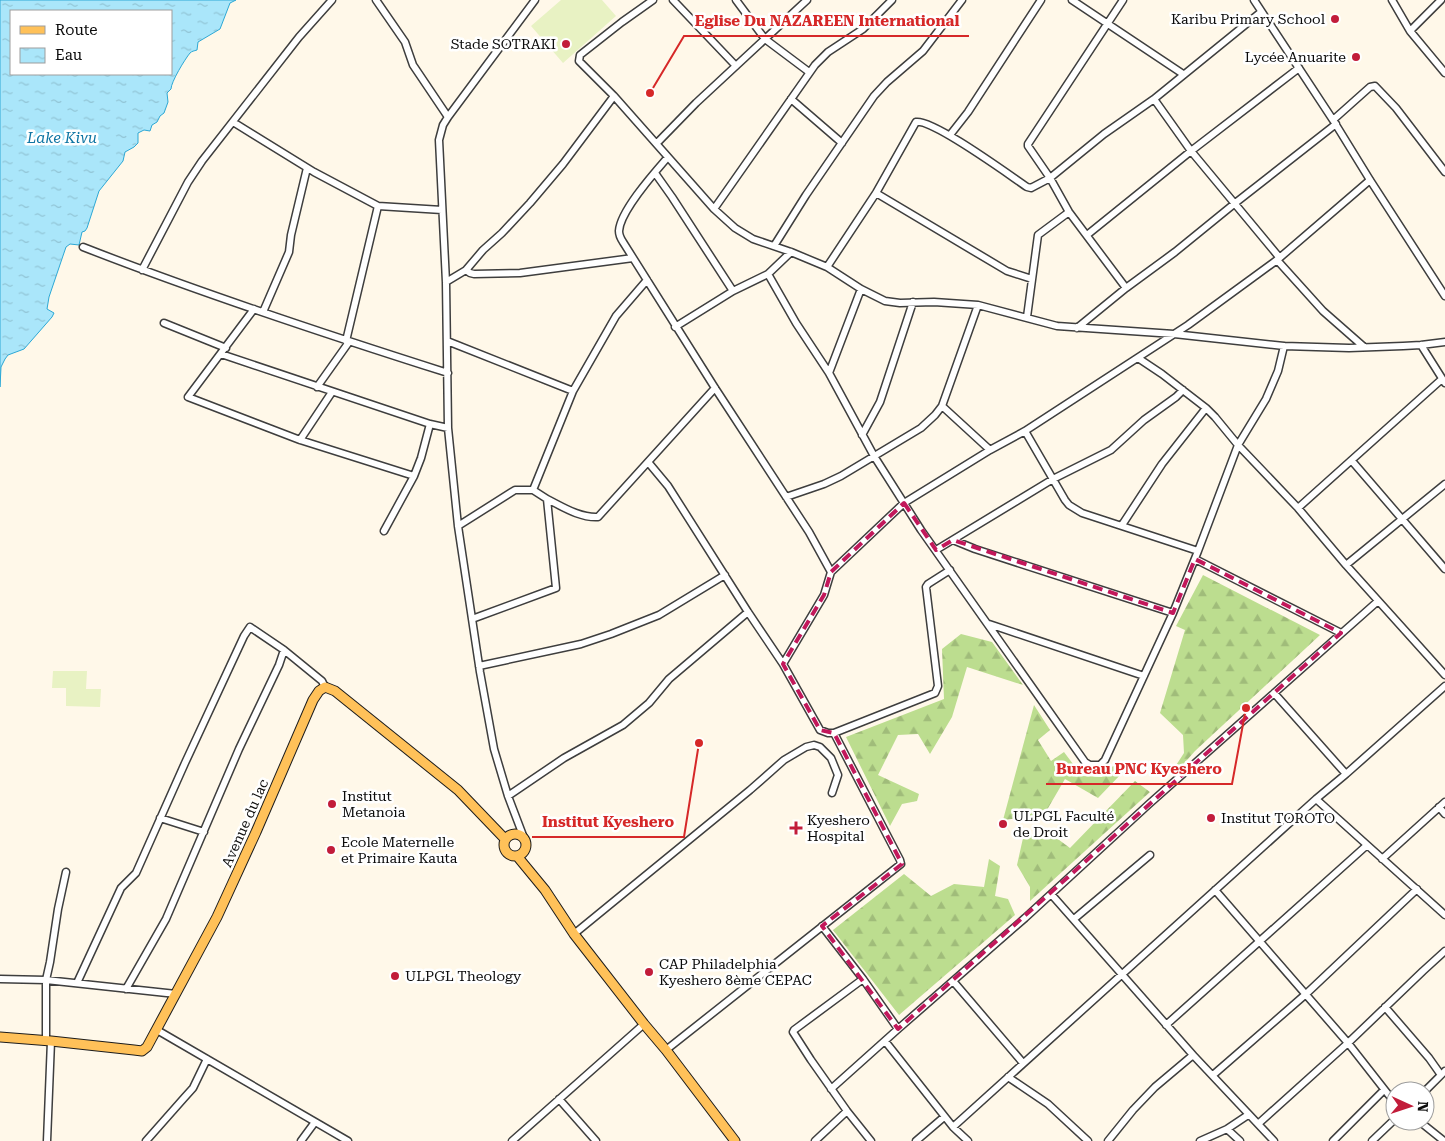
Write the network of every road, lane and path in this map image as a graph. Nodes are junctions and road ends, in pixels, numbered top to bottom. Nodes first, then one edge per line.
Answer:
1 (332, 0) edge
2 (376, 0) edge
3 (535, 0) edge
4 (654, 0) edge
5 (673, 0) edge
6 (736, 0) edge
7 (807, 0) edge
8 (892, 0) edge
9 (962, 0) edge
10 (1041, 0) edge
11 (1072, 0) edge
12 (1123, 0) edge
13 (1254, 0) edge
14 (1392, 0) edge
15 (1443, 0) edge
16 (1261, 12) junction
17 (1108, 23) junction
18 (1410, 32) junction
19 (765, 39) junction
20 (736, 66) junction
21 (1298, 68) junction
22 (809, 72) junction
23 (1445, 73) edge
24 (1183, 74) junction
25 (614, 96) junction
26 (792, 99) junction
27 (1154, 99) junction
28 (448, 116) junction
29 (233, 122) junction
30 (1335, 122) junction
31 (950, 135) junction
32 (656, 143) junction
33 (842, 143) junction
34 (1191, 151) junction
35 (668, 156) junction
36 (308, 168) junction
37 (1445, 172) edge
38 (655, 173) junction
39 (1050, 178) junction
40 (1370, 180) junction
41 (876, 193) junction
42 (1234, 204) junction
43 (378, 206) junction
44 (714, 209) junction
45 (442, 210) junction
46 (1069, 212) junction
47 (1086, 235) junction
48 (774, 246) junction
49 (83, 247) dead end
50 (791, 252) junction
51 (633, 258) junction
52 (1278, 258) junction
53 (826, 267) junction
54 (142, 270) junction
55 (466, 270) junction
56 (768, 274) junction
57 (1032, 279) junction
58 (647, 280) junction
59 (446, 282) junction
60 (1126, 288) junction
61 (861, 289) junction
62 (733, 291) junction
63 (1445, 296) edge
64 (913, 302) junction
65 (978, 305) junction
66 (254, 309) junction
67 (264, 312) junction
68 (1027, 317) junction
69 (164, 323) dead end
70 (676, 327) junction
71 (1077, 328) junction
72 (1174, 334) junction
73 (348, 341) junction
74 (447, 341) junction
75 (1445, 342) edge
76 (1421, 345) junction
77 (1284, 346) junction
78 (1364, 347) junction
79 (226, 348) junction
80 (221, 354) junction
81 (1138, 358) junction
82 (448, 373) junction
83 (829, 373) junction
84 (1444, 381) edge
85 (317, 387) junction
86 (715, 388) junction
87 (1183, 390) junction
88 (573, 391) junction
89 (332, 392) junction
90 (942, 406) junction
91 (1206, 408) junction
92 (430, 424) junction
93 (448, 428) junction
94 (1025, 431) junction
95 (862, 435) junction
96 (300, 440) junction
97 (1238, 444) junction
98 (990, 450) junction
99 (874, 456) junction
100 (1352, 461) junction
101 (648, 462) junction
102 (414, 476) junction
103 (1053, 479) junction
104 (1444, 488) edge
105 (533, 490) junction
106 (786, 497) junction
107 (547, 499) junction
108 (904, 503) junction
109 (1298, 508) junction
110 (1402, 519) junction
111 (1122, 525) junction
112 (458, 526) junction
113 (384, 531) dead end
114 (953, 540) junction
115 (936, 550) junction
116 (1198, 551) junction
117 (1195, 559) junction
118 (1346, 565) junction
119 (1445, 569) edge
120 (950, 570) junction
121 (831, 572) junction
122 (725, 575) junction
123 (1378, 601) junction
124 (748, 612) junction
125 (1173, 613) junction
126 (472, 619) junction
127 (988, 624) junction
128 (1341, 632) junction
129 (284, 650) junction
130 (783, 664) junction
131 (479, 666) junction
132 (1445, 675) edge
133 (1144, 676) junction
134 (1445, 686) edge
135 (325, 688) junction
136 (1274, 693) junction
137 (834, 733) junction
138 (1346, 774) junction
139 (832, 793) dead end
140 (508, 796) junction
141 (1316, 799) junction
142 (1445, 802) edge
143 (1439, 807) junction
144 (1445, 814) edge
145 (160, 818) junction
146 (204, 832) junction
147 (524, 838) junction
148 (505, 839) junction
149 (1366, 846) junction
150 (1150, 855) dead end
151 (517, 856) junction
152 (1382, 859) junction
153 (66, 872) dead end
154 (1417, 889) junction
155 (1215, 890) junction
156 (1051, 894) junction
157 (1445, 915) edge
158 (1074, 919) junction
159 (822, 926) junction
160 (574, 934) junction
161 (1261, 941) junction
162 (1445, 951) edge
163 (1123, 974) junction
164 (0, 979) edge
165 (863, 979) junction
166 (46, 980) junction
167 (953, 981) junction
168 (77, 983) junction
169 (126, 989) junction
170 (176, 994) junction
171 (1306, 994) junction
172 (1385, 1007) junction
173 (644, 1024) junction
174 (1166, 1025) junction
175 (898, 1029) junction
176 (157, 1030) junction
177 (0, 1037) edge
178 (49, 1041) junction
179 (885, 1042) junction
180 (1348, 1043) junction
181 (666, 1050) junction
182 (1193, 1055) junction
183 (207, 1059) junction
184 (1023, 1063) junction
185 (1443, 1073) edge
186 (1213, 1076) junction
187 (1008, 1077) junction
188 (831, 1089) junction
189 (1384, 1090) joint
190 (559, 1099) junction
191 (847, 1111) junction
192 (1248, 1115) junction
193 (944, 1117) junction
194 (315, 1122) junction
195 (1258, 1124) junction
196 (952, 1127) junction
197 (1227, 1129) junction
198 (1385, 1129) edge
199 (1432, 1131) edge
200 (47, 1141) edge
201 (146, 1141) edge
202 (301, 1141) edge
203 (348, 1141) edge
204 (512, 1141) edge
205 (596, 1141) edge
206 (735, 1141) edge
207 (815, 1141) edge
208 (871, 1141) edge
209 (916, 1141) edge
210 (968, 1141) edge
211 (1088, 1141) edge
212 (1108, 1141) edge
213 (1200, 1141) edge
214 (1240, 1141) edge
215 (1274, 1141) edge
216 (1333, 1141) edge
217 (1372, 1141) edge
218 (1444, 1141) edge

1 - 29 street
2 - 28 street
3 - 28 street
4 - 25 street
5 - 20 street
6 - 19 street
7 - 19 street
8 - 22 street
9 - 33 street
10 - 31 street
11 - 17 street
12 - 17 street
13 - 16 street
14 - 18 street
15 - 18 street
16 - 21 street
16 - 24 street
17 - 24 street
17 - 39 street
18 - 23 street
19 - 20 street
19 - 22 street
20 - 32 street
21 - 30 street
21 - 34 street
22 - 26 street
24 - 27 street
25 - 32 street
25 - 55 street
26 - 33 street
26 - 44 street
27 - 34 street
27 - 39 street
28 - 45 street
29 - 36 street
29 - 54 street
30 - 37 street
30 - 40 street
30 - 42 street
31 - 39 street
31 - 41 street
32 - 35 street
33 - 48 street
34 - 42 street
34 - 47 street
35 - 38 street
35 - 44 street
36 - 43 street
36 - 67 street
38 - 51 street
38 - 62 street
39 - 46 street
40 - 52 street
40 - 63 street
41 - 53 street
41 - 57 street
42 - 52 street
42 - 60 street
43 - 45 street
43 - 73 street
44 - 48 street
45 - 59 street
46 - 47 street
46 - 57 street
47 - 60 street
48 - 50 street
49 - 54 street
50 - 53 street
50 - 56 street
51 - 55 street
51 - 58 street
52 - 72 street
52 - 78 street
53 - 61 street
54 - 66 street
55 - 59 street
56 - 62 street
56 - 83 street
57 - 68 street
58 - 70 street
58 - 88 street
59 - 74 street
60 - 71 street
61 - 64 street
61 - 83 street
62 - 70 street
64 - 65 street
64 - 95 street
65 - 68 street
65 - 90 street
66 - 67 street
66 - 79 street
67 - 73 street
68 - 71 street
69 - 79 street
70 - 86 street
71 - 72 street
72 - 77 street
72 - 81 street
73 - 82 street
73 - 85 street
74 - 82 street
74 - 88 street
75 - 76 street
76 - 78 street
76 - 84 street
77 - 78 street
77 - 97 street
79 - 80 street
80 - 85 street
80 - 96 street
81 - 87 street
81 - 94 street
82 - 93 street
83 - 95 street
84 - 100 street
85 - 89 street
86 - 101 street
86 - 106 street
87 - 91 street
87 - 103 street
88 - 105 street
89 - 92 street
89 - 96 street
90 - 98 street
90 - 99 street
91 - 97 street
91 - 111 street
92 - 93 street
92 - 102 street
93 - 112 street
94 - 98 street
94 - 103 street
95 - 99 street
96 - 102 street
97 - 109 street
97 - 116 street
98 - 108 street
99 - 106 street
99 - 108 street
100 - 109 street
100 - 110 street
101 - 107 street
101 - 122 street
102 - 113 street
103 - 111 street
103 - 114 street
104 - 110 street
105 - 107 street
105 - 112 street
106 - 121 street
107 - 126 street
108 - 115 street
108 - 121 street
109 - 118 street
110 - 118 street
110 - 119 street
111 - 116 street
112 - 126 street
114 - 115 street
114 - 125 street
115 - 120 street
116 - 117 street
117 - 125 street
117 - 128 street
118 - 123 street
120 - 127 street
120 - 137 street
121 - 130 street
122 - 124 street
122 - 131 street
123 - 128 street
123 - 132 street
124 - 130 street
124 - 140 street
125 - 133 street
126 - 131 street
127 - 133 street
127 - 133 street
128 - 136 street
129 - 135 street
129 - 145 street
129 - 146 street
130 - 137 street
131 - 140 street
134 - 138 street
135 - 148 main road
135 - 170 main road, Avenue du lac
136 - 138 street
136 - 156 street
137 - 159 street
138 - 141 street
139 - 160 street
140 - 147 street
141 - 149 street
141 - 155 street
142 - 143 street
143 - 144 street
143 - 152 street
145 - 146 street
145 - 168 street
146 - 169 street
147 - 148 main road
147 - 151 main road
148 - 151 main road
149 - 152 street
149 - 161 street
150 - 158 street
151 - 160 main road
152 - 154 street
153 - 166 street
154 - 157 street
154 - 171 street
155 - 161 street
155 - 163 street
156 - 158 street
156 - 167 street
158 - 163 street
159 - 165 street
159 - 181 street
160 - 173 main road
161 - 171 street
161 - 174 street
162 - 172 street
163 - 174 street
163 - 184 street
164 - 166 street
165 - 175 street
165 - 188 street
166 - 168 street
166 - 178 street
167 - 175 street
167 - 184 street
168 - 169 street
169 - 170 street
170 - 176 main road, Avenue du lac
171 - 180 street
171 - 186 street
172 - 180 street
172 - 185 street
173 - 181 main road
173 - 190 street
174 - 182 street
175 - 179 street
176 - 178 main road, Avenue du lac
176 - 183 street
177 - 178 main road, Avenue du lac
178 - 200 street
179 - 188 street
179 - 193 street
180 - 189 street
180 - 195 street
181 - 206 main road
182 - 186 street
182 - 212 street
183 - 194 street
183 - 201 street
184 - 187 street
186 - 192 street
187 - 196 street
187 - 211 street
188 - 191 street
189 - 216 street
190 - 204 street
190 - 205 street
191 - 207 street
191 - 208 street
192 - 195 street
192 - 197 street
193 - 196 street
193 - 209 street
194 - 202 street
194 - 203 street
195 - 215 street
196 - 210 street
197 - 213 street
197 - 214 street
198 - 217 street
199 - 218 street

